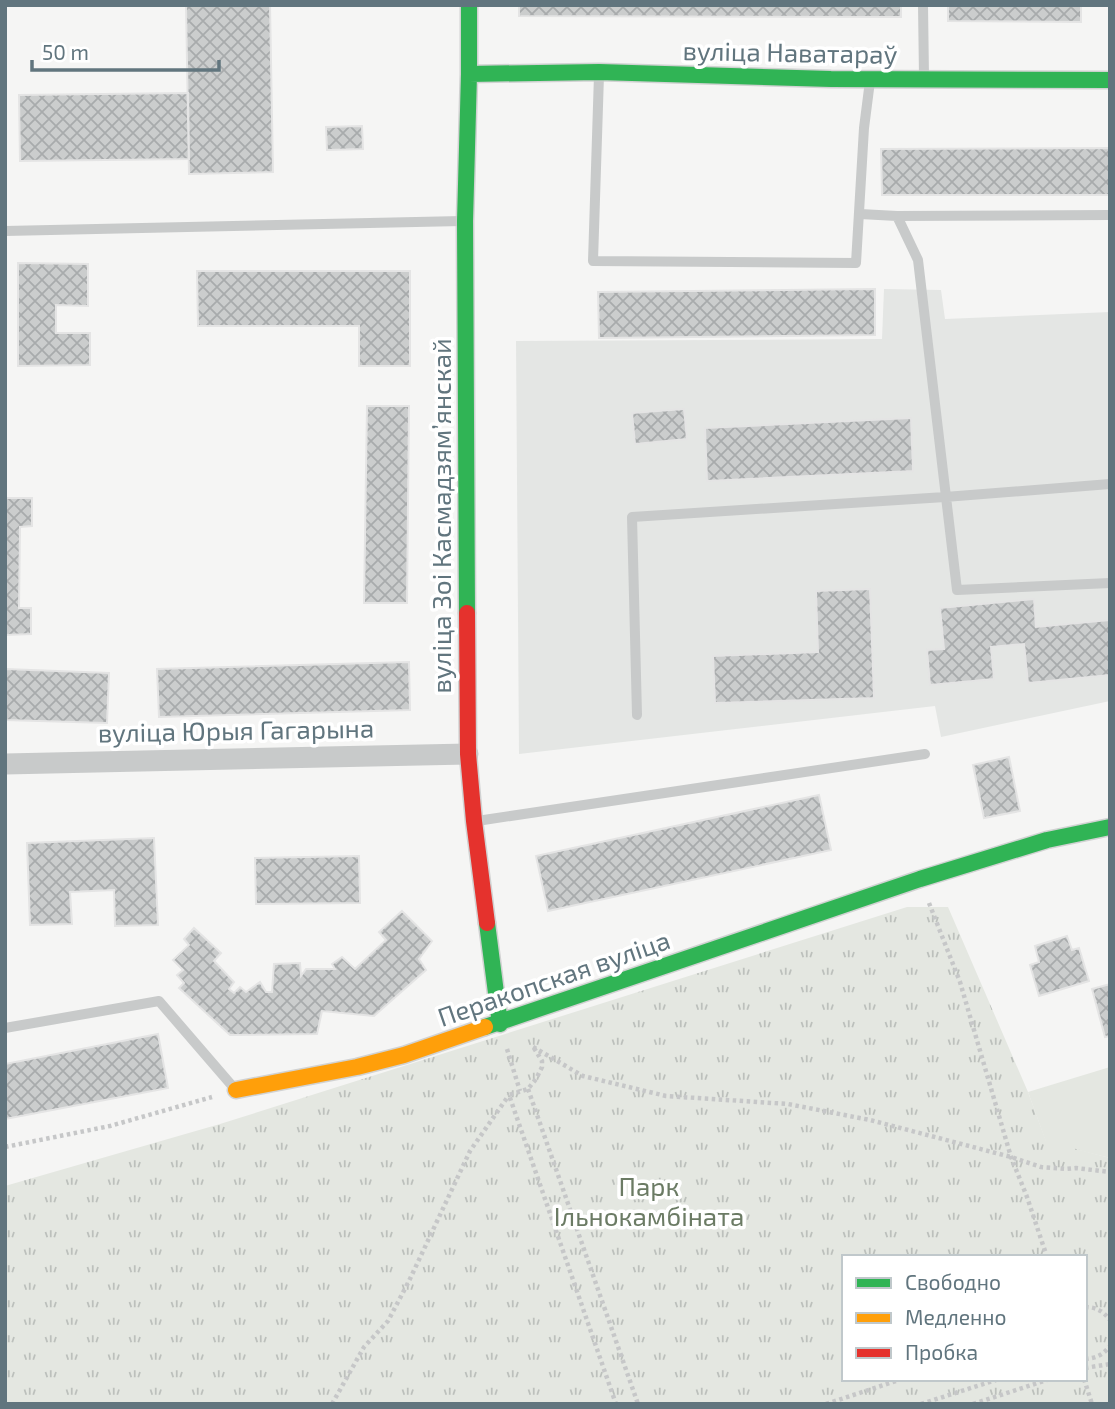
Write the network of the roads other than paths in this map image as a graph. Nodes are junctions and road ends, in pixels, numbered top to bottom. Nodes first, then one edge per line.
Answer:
1 (469, 5) edge
2 (923, 5) edge
3 (600, 72) junction
4 (470, 74) junction
5 (870, 80) junction
6 (924, 80) junction
7 (1110, 80) edge
8 (860, 214) junction
9 (1110, 215) edge
10 (897, 216) junction
11 (465, 220) junction
12 (5, 231) edge
13 (1110, 484) edge
14 (946, 497) junction
15 (1110, 583) edge
16 (637, 715) dead end
17 (468, 754) junction
18 (925, 754) dead end
19 (5, 764) edge
20 (474, 821) junction
21 (1110, 827) edge
22 (500, 1024) junction
23 (5, 1028) edge
24 (236, 1090) joint

1 - 4 street, вуліца Зоі Касмадзямʼянскай
2 - 6 lane
3 - 4 street, вуліца Наватараў
3 - 5 street, вуліца Наватараў
3 - 8 lane
4 - 11 street, вуліца Зоі Касмадзямʼянскай
5 - 6 street, вуліца Наватараў
5 - 8 lane
6 - 7 street, вуліца Наватараў
8 - 10 lane
9 - 10 lane
10 - 14 lane
11 - 12 lane
11 - 17 street, вуліца Зоі Касмадзямʼянскай
13 - 14 lane
14 - 15 lane
14 - 16 lane
17 - 19 street, вуліца Юрыя Гагарына
17 - 20 street, вуліца Зоі Касмадзямʼянскай
18 - 20 lane
20 - 22 street, вуліца Зоі Касмадзямʼянскай
21 - 22 street, Перакопская вуліца
22 - 24 street, Перакопская вуліца
23 - 24 lane

